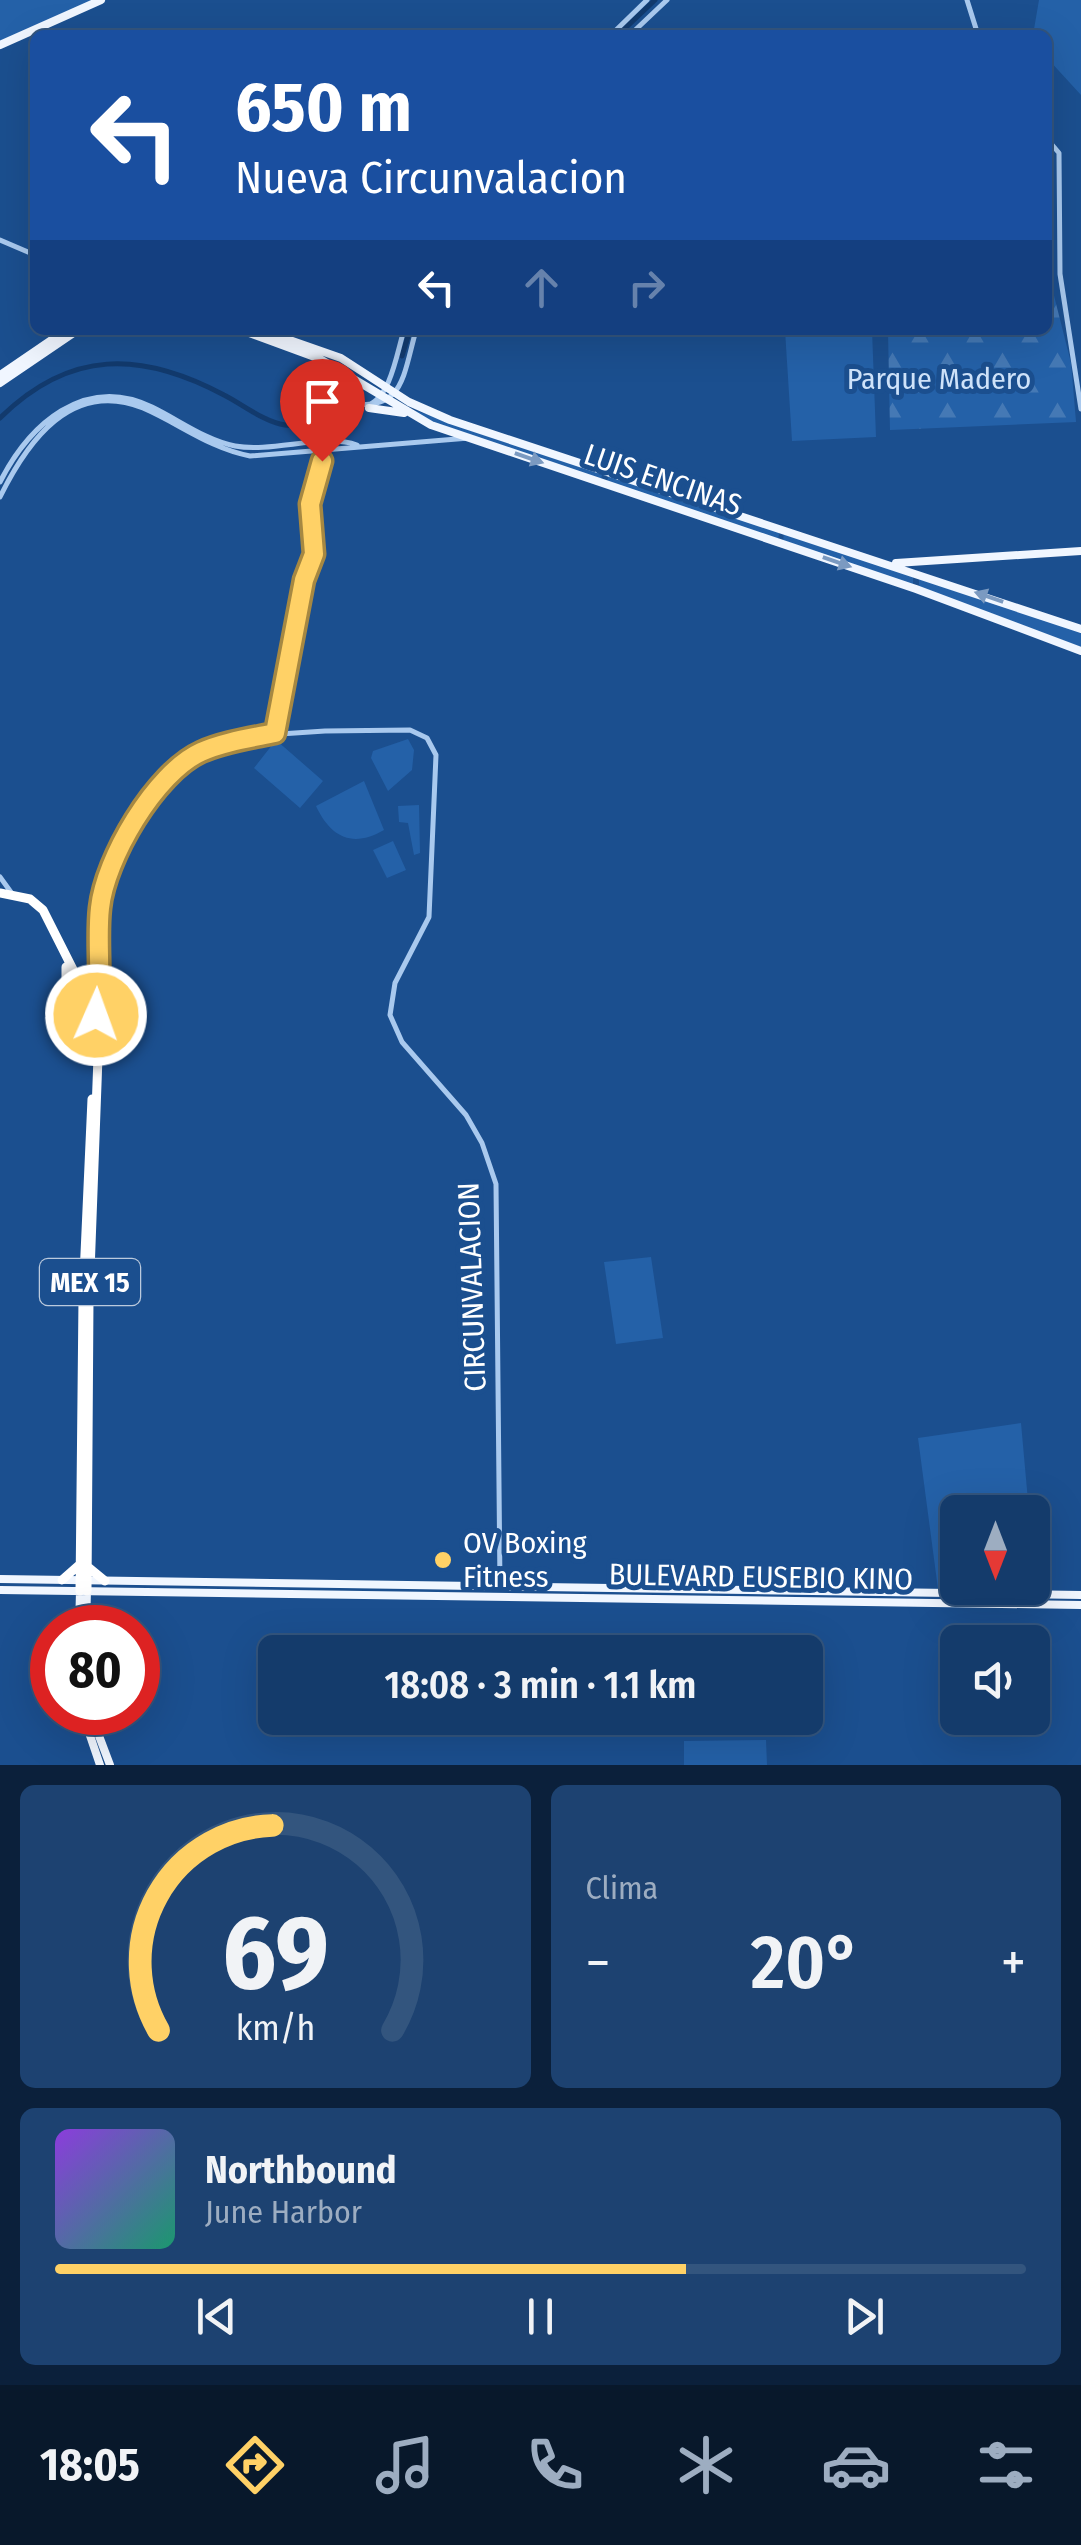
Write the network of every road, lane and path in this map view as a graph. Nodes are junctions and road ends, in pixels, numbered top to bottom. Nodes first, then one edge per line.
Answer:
1 (101, 0) edge
2 (110, 0) edge
3 (647, 0) edge
4 (668, 0) edge
5 (966, 0) edge
6 (37, 30) edge
7 (49, 30) edge
8 (616, 30) edge
9 (635, 30) edge
10 (976, 30) edge
11 (30, 33) edge
12 (30, 38) edge
13 (0, 47) edge
14 (1052, 144) edge
15 (0, 240) edge
16 (30, 253) edge
17 (59, 335) edge
18 (70, 335) edge
19 (256, 335) edge
20 (274, 335) edge
21 (403, 335) edge
22 (415, 335) edge
23 (395, 361) junction
24 (406, 364) junction
25 (354, 365) junction
26 (390, 374) junction
27 (349, 375) junction
28 (374, 378) junction
29 (0, 379) edge
30 (386, 386) junction
31 (395, 392) junction
32 (385, 399) junction
33 (366, 407) junction
34 (1081, 410) edge
35 (406, 414) junction
36 (469, 438) junction
37 (326, 446) junction
38 (0, 482) edge
39 (0, 497) edge
40 (1081, 551) edge
41 (889, 564) junction
42 (1081, 629) edge
43 (1081, 650) edge
44 (275, 733) junction
45 (5, 892) edge
46 (97, 975) junction
47 (74, 988) junction
48 (96, 1015) junction
49 (84, 1564) junction
50 (0, 1579) edge
51 (62, 1580) junction
52 (104, 1581) junction
53 (83, 1586) junction
54 (500, 1588) junction
55 (0, 1590) edge
56 (1081, 1596) edge
57 (81, 1605) edge
58 (84, 1605) edge
59 (1081, 1605) edge
60 (92, 1735) edge
61 (96, 1735) edge
62 (100, 1765) edge
63 (110, 1765) edge

1 - 6 main road
2 - 7 main road
3 - 8 street
4 - 9 street
5 - 10 street
11 - 13 main road
12 - 13 main road
14 - 34 street
15 - 16 street
17 - 29 main road
18 - 29 main road
19 - 27 main road, LUIS ENCINAS
20 - 25 main road
21 - 23 street
22 - 24 street
23 - 24 street
23 - 26 street
24 - 31 street
25 - 27 main road
25 - 28 main road
26 - 28 main road
26 - 30 street
27 - 32 main road, LUIS ENCINAS
28 - 30 main road
30 - 31 main road
30 - 32 street
31 - 32 street
31 - 41 main road
32 - 33 street
32 - 35 main road, LUIS ENCINAS
33 - 35 main road
33 - 37 street
35 - 36 main road, LUIS ENCINAS
36 - 37 street
36 -> 43 main road, LUIS ENCINAS
37 - 38 street
37 - 39 street
37 - 44 street
40 - 41 main road
42 -> 41 main road
44 - 46 street, CIRCUNVALACION
44 - 54 street, CIRCUNVALACION
45 - 47 highway, MEX 15
45 - 47 highway, MEX 15
46 - 47 street
46 - 48 highway
47 - 48 highway, MEX 15
47 - 49 highway, MEX 15
48 - 49 highway, MEX 15
49 - 51 highway
49 - 52 highway
49 - 53 highway, MEX 15
50 - 51 main road
51 - 53 main road
52 - 53 main road
52 - 54 main road
53 - 55 main road
53 - 57 main road
53 - 58 main road
53 - 59 main road, BULEVARD EUSEBIO KINO
54 - 56 main road
60 - 62 main road
61 - 63 main road

